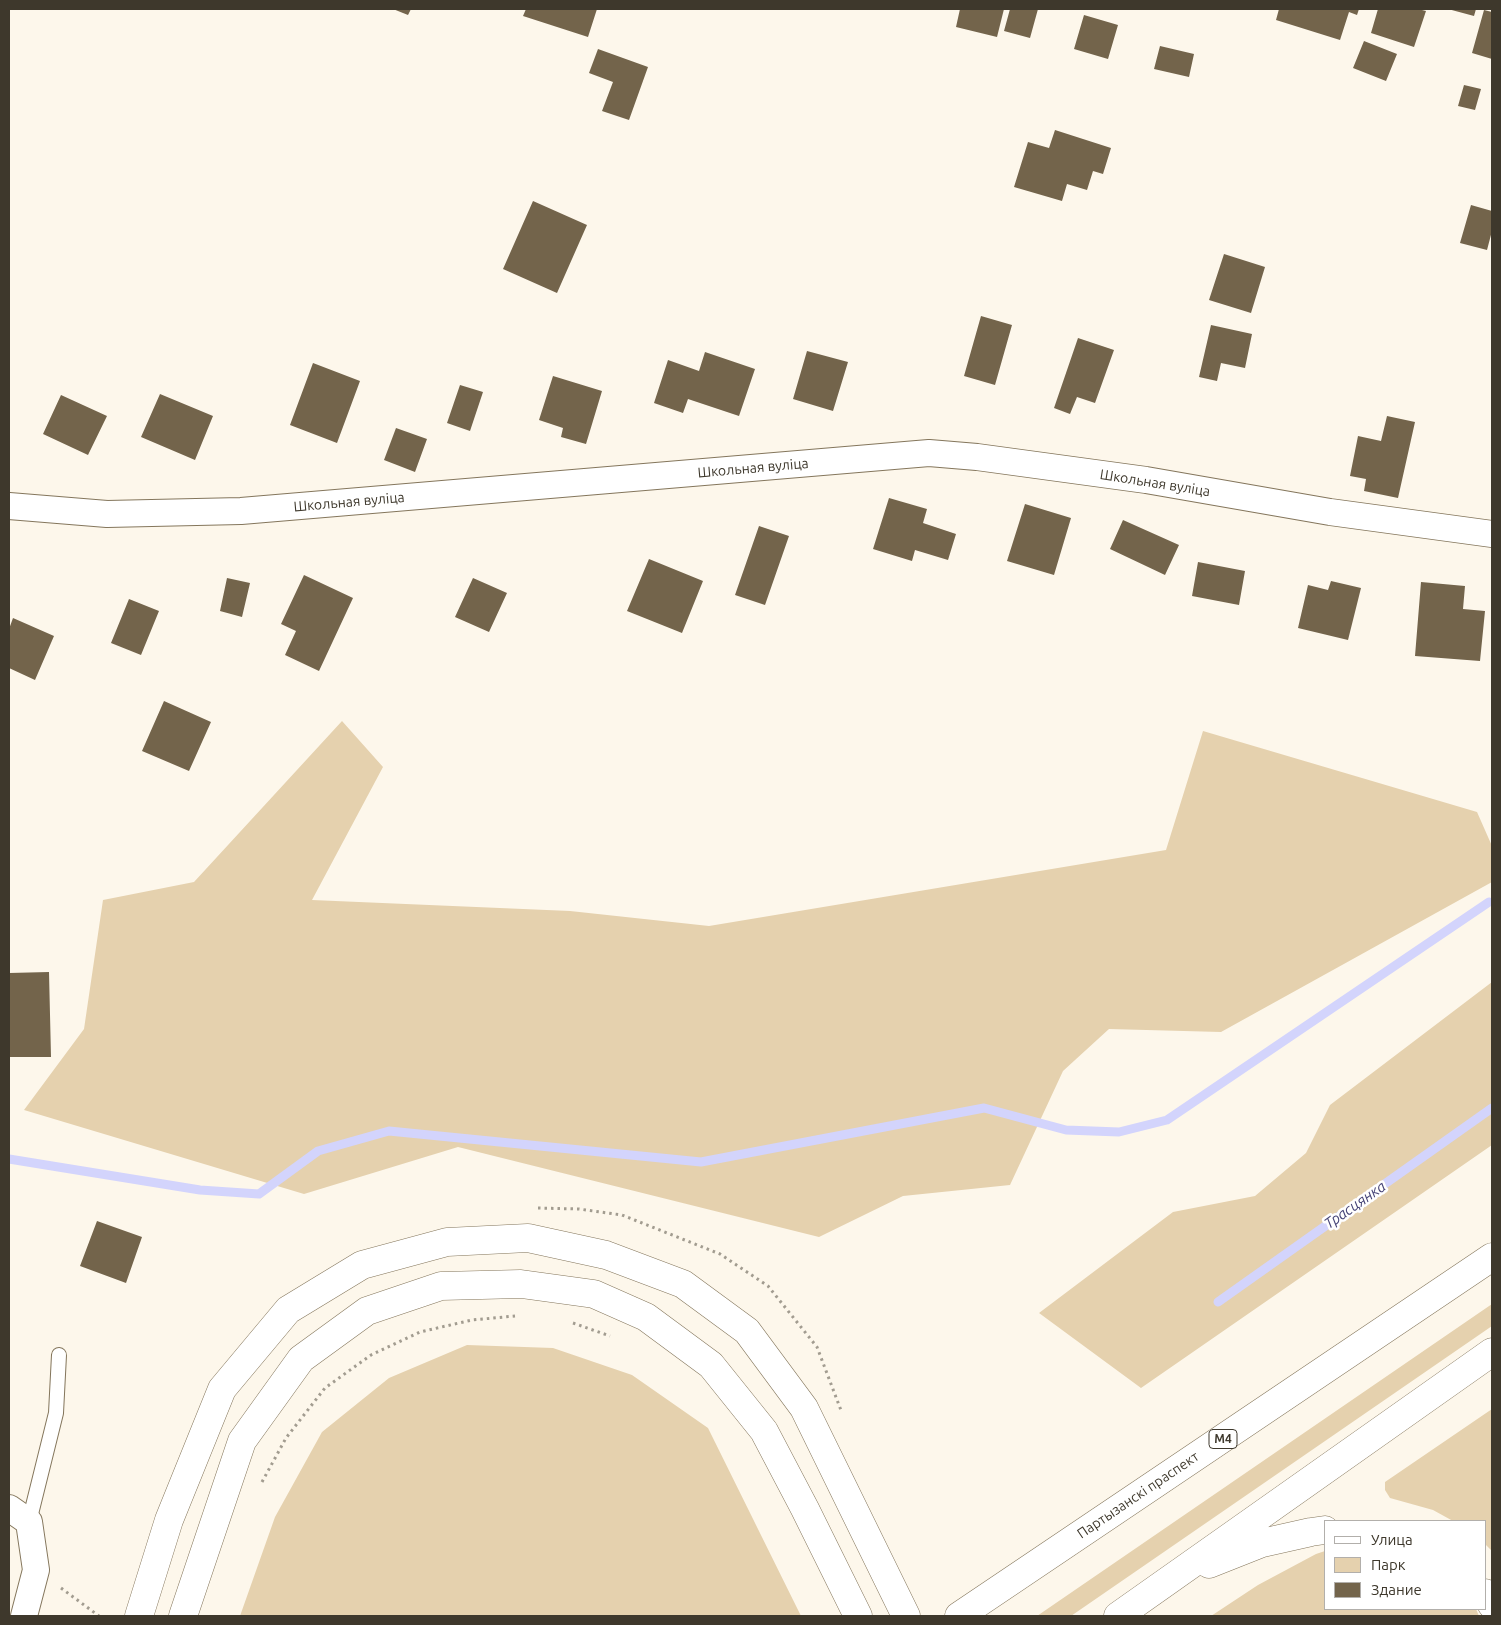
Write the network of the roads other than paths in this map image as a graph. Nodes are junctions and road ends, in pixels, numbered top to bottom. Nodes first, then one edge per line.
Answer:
1 (9, 506) edge
2 (1492, 534) edge
3 (1492, 1257) edge
4 (1492, 1352) edge
5 (59, 1355) dead end
6 (19, 1515) edge
7 (1324, 1530) edge
8 (1170, 1579) junction
9 (1486, 1594) edge
10 (1492, 1605) edge
11 (24, 1616) edge
12 (139, 1616) edge
13 (183, 1616) edge
14 (858, 1616) edge
15 (906, 1616) edge
16 (959, 1616) edge
17 (1118, 1616) edge

1 - 2 street, Школьная вуліца
3 - 16 highway, Партызанскі праспект / М4
4 - 8 highway
5 - 6 lane
6 - 11 street
7 - 8 highway
8 - 17 highway
9 - 10 highway
12 - 15 highway
13 - 14 highway

